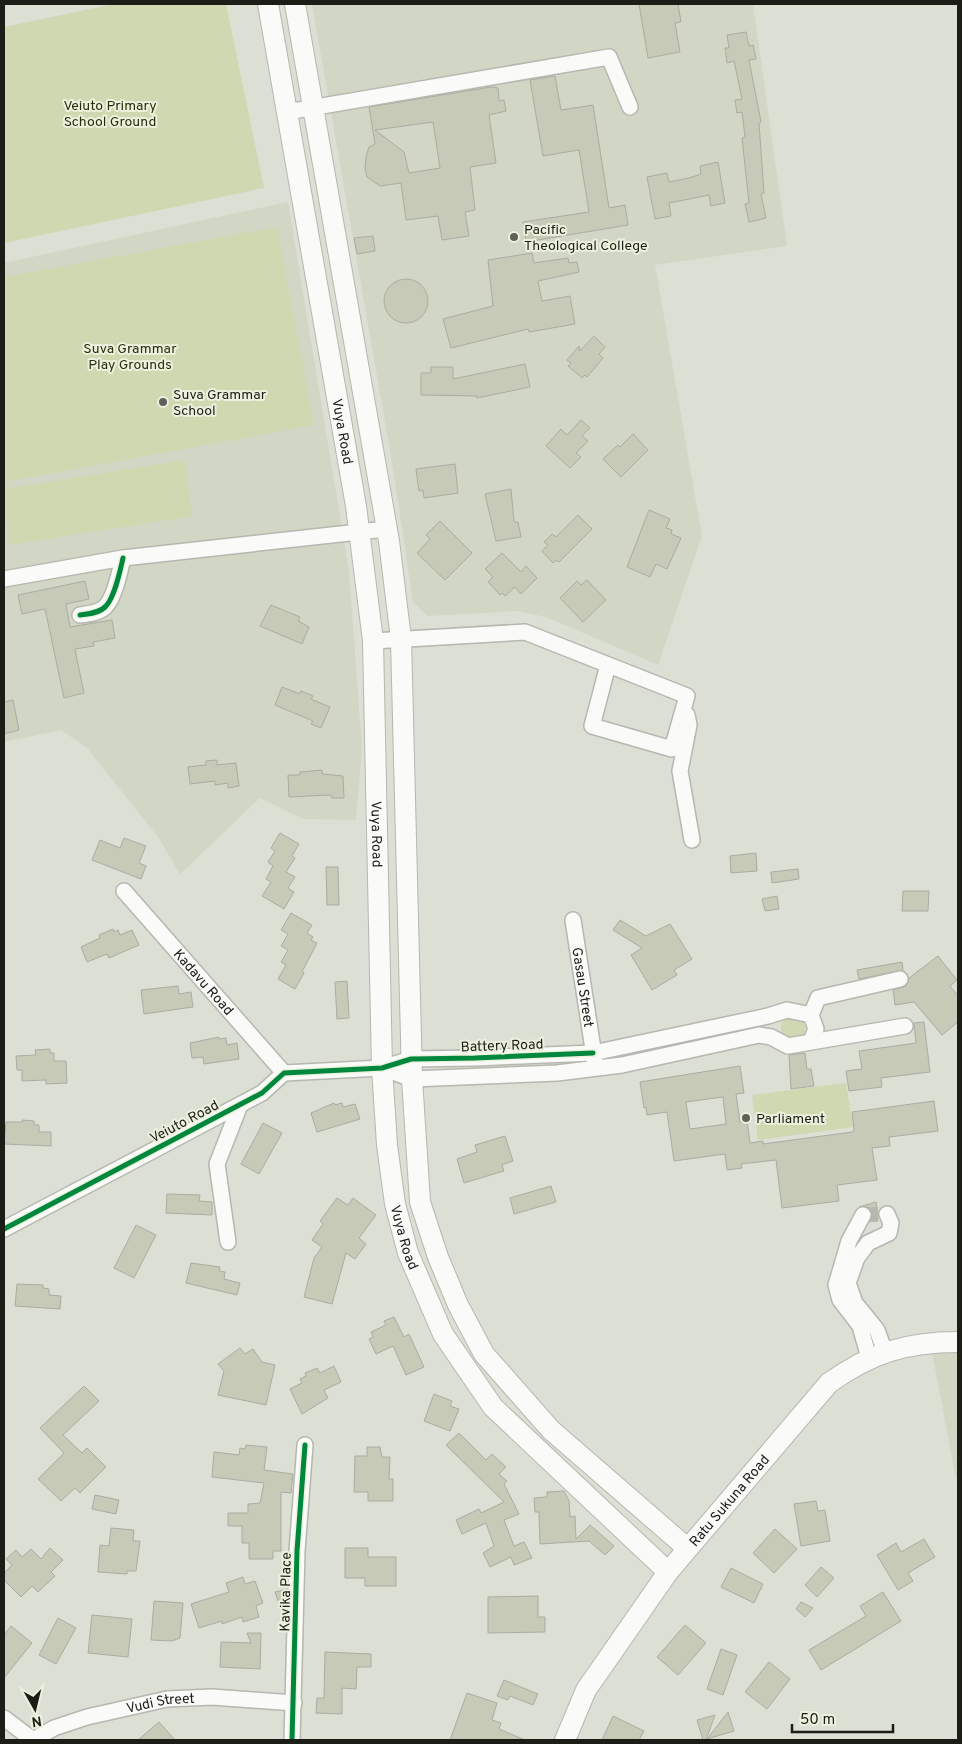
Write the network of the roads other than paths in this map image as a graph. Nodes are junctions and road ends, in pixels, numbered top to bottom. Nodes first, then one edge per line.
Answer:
1 (268, 4) edge
2 (295, 4) edge
3 (630, 107) dead end
4 (314, 108) junction
5 (287, 112) junction
6 (386, 529) junction
7 (360, 532) junction
8 (123, 558) junction
9 (4, 579) edge
10 (80, 616) dead end
11 (401, 639) junction
12 (373, 640) junction
13 (608, 665) junction
14 (686, 701) junction
15 (692, 840) dead end
16 (124, 891) dead end
17 (573, 920) dead end
18 (900, 979) dead end
19 (812, 1015) junction
20 (768, 1016) junction
21 (905, 1026) dead end
22 (771, 1037) junction
23 (811, 1040) junction
24 (593, 1053) junction
25 (411, 1059) junction
26 (382, 1068) junction
27 (596, 1069) junction
28 (284, 1073) junction
29 (412, 1079) junction
30 (240, 1104) junction
31 (887, 1214) dead end
32 (863, 1215) dead end
33 (4, 1229) edge
34 (228, 1242) dead end
35 (958, 1342) edge
36 (877, 1355) junction
37 (305, 1445) dead end
38 (687, 1548) junction
39 (668, 1572) junction
40 (294, 1703) junction
41 (4, 1718) edge
42 (33, 1740) edge
43 (292, 1740) edge
44 (565, 1740) edge

1 - 5 main road, Vuya Road
2 - 4 main road, Vuya Road
3 - 4 street
4 - 5 street
4 - 6 main road, Vuya Road
5 - 7 main road, Vuya Road
6 - 7 street
6 - 11 main road, Vuya Road
7 - 8 street
7 - 12 main road, Vuya Road
8 - 9 street
8 - 10 street
11 - 12 street
11 - 13 street
11 - 25 main road, Vuya Road
12 - 26 main road, Vuya Road
13 - 14 street
13 - 14 street
14 - 15 street
16 - 28 street, Kadavu Road
17 - 24 street, Gasau Street
18 - 19 street
19 - 20 street, Battery Road
19 - 23 street
20 - 22 street
20 - 24 street, Battery Road
21 - 23 street
22 - 23 street
22 - 27 street
24 - 25 street, Battery Road
24 - 27 street, Gasau Street
25 - 26 street, Battery Road
25 - 29 main road, Vuya Road
26 - 28 street
26 - 29 street
26 - 39 main road, Vuya Road
27 - 29 street
28 - 30 street, Veiuto Road
29 - 38 main road, Vuya Road
30 - 33 street, Veiuto Road
30 - 34 street
31 - 36 street
32 - 36 street
35 - 36 main road, Ratu Sukuna Road
36 - 38 main road, Ratu Sukuna Road
37 - 40 street, Kavika Place
38 - 39 main road, Ratu Sukuna Road
39 - 44 main road, Ratu Sukuna Road
40 - 42 street, Vudi Street
40 - 43 street, Kavika Place
41 - 42 street

